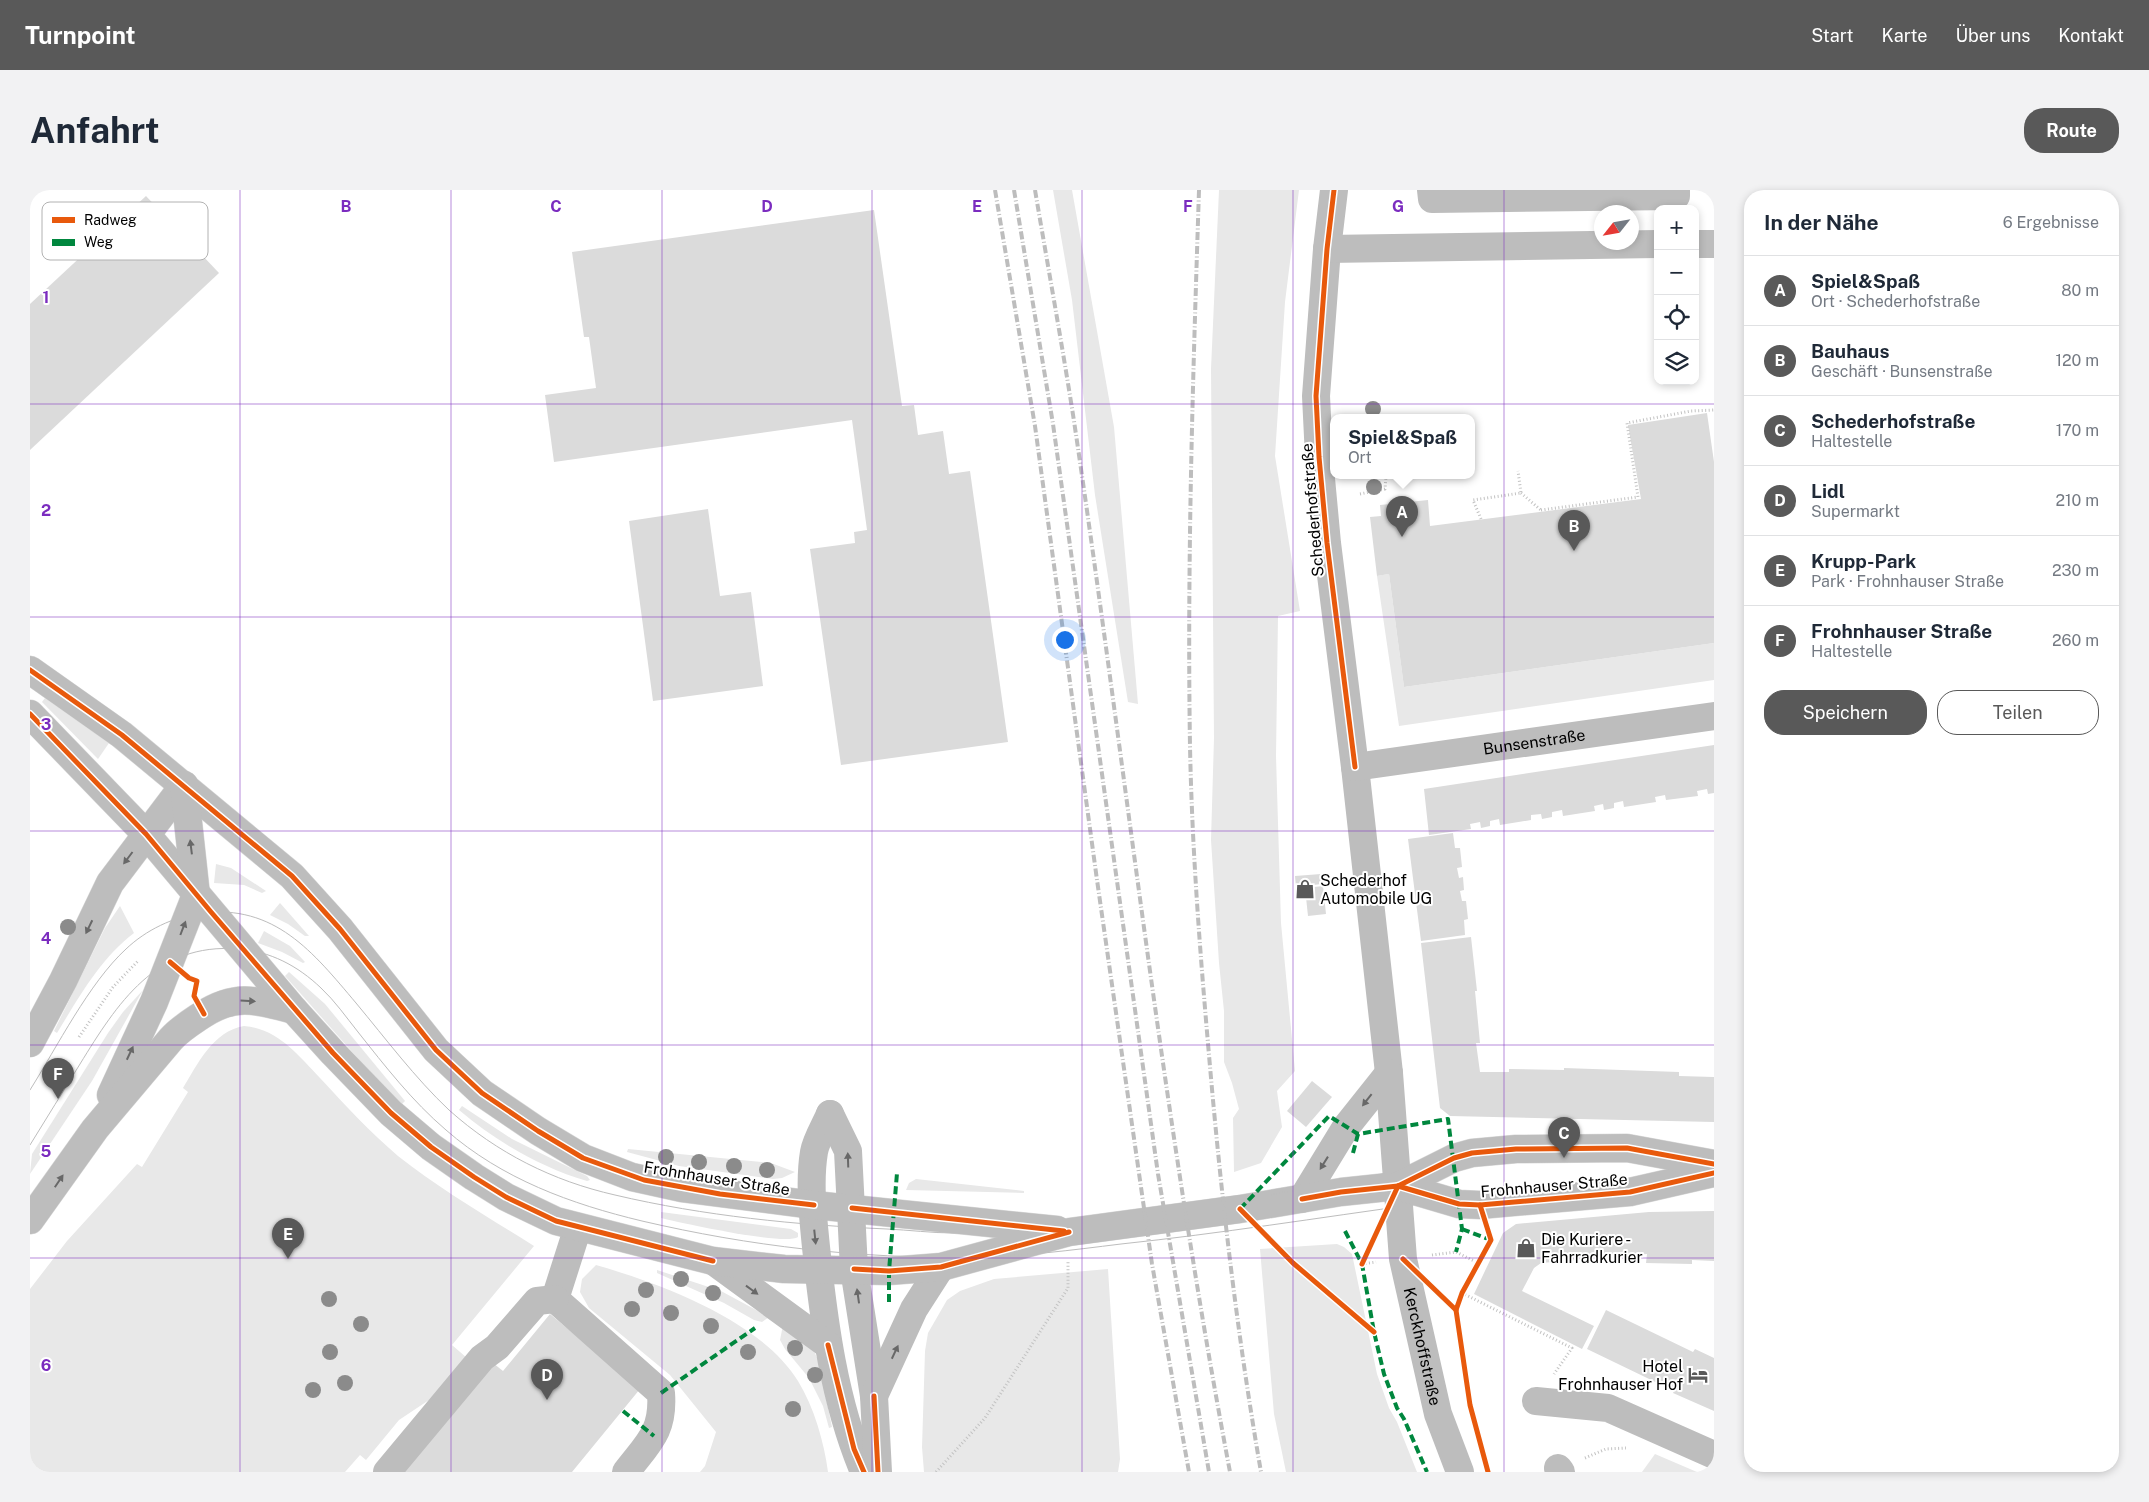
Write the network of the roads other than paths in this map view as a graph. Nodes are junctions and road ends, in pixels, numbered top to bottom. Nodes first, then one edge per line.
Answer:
1 (1334, 190) edge
2 (1431, 190) edge
3 (1676, 190) edge
4 (1654, 244) edge
5 (1699, 244) edge
6 (1714, 244) edge
7 (1327, 249) junction
8 (30, 670) edge
9 (30, 714) edge
10 (1714, 716) edge
11 (1355, 767) junction
12 (184, 785) junction
13 (146, 834) junction
14 (196, 895) junction
15 (294, 1010) junction
16 (30, 1043) edge
17 (1388, 1073) junction
18 (95, 1129) junction
19 (1714, 1164) edge
20 (1714, 1174) edge
21 (1398, 1186) junction
22 (1302, 1199) junction
23 (814, 1205) junction
24 (852, 1208) junction
25 (30, 1220) edge
26 (578, 1227) junction
27 (1069, 1232) junction
28 (712, 1261) junction
29 (941, 1267) junction
30 (818, 1269) junction
31 (854, 1269) junction
32 (554, 1299) junction
33 (828, 1345) junction
34 (874, 1396) junction
35 (1536, 1401) road end
36 (1714, 1455) edge
37 (387, 1472) edge
38 (626, 1472) edge
39 (864, 1472) edge
40 (878, 1472) edge
41 (1460, 1472) edge

1 - 7 main road, Schederhofstraße
2 - 3 main road
4 - 7 main road
5 - 6 main road
7 - 11 main road, Schederhofstraße
8 - 12 main road, Frohnhauser Straße
9 - 13 main road, Frohnhauser Straße
10 - 11 main road, Bunsenstraße
11 - 17 main road, Schederhofstraße
12 - 13 main road
14 -> 12 main road
12 - 23 main road, Frohnhauser Straße
13 - 14 main road, Frohnhauser Straße
13 -> 16 main road
14 - 15 main road, Frohnhauser Straße
18 -> 14 main road
18 -> 15 main road
15 - 26 main road, Frohnhauser Straße
17 - 21 main road, Schederhofstraße
17 -> 22 main road
25 -> 18 main road
19 - 21 main road, Frohnhauser Straße
20 - 21 main road, Frohnhauser Straße
21 - 22 main road, Frohnhauser Straße
21 - 41 main road, Kerckhoffstraße
22 - 27 main road, Frohnhauser Straße
23 - 24 main road, Frohnhauser Straße
24 -> 23 main road, Frohnhauser Straße
23 -> 30 main road
24 - 27 main road, Frohnhauser Straße
24 - 31 main road
26 - 28 main road, Frohnhauser Straße
26 - 32 main road
27 - 29 main road, Frohnhauser Straße
28 - 30 main road, Frohnhauser Straße
28 -> 33 main road
29 - 31 main road, Frohnhauser Straße
34 -> 29 main road
30 - 31 main road, Frohnhauser Straße
30 - 33 main road
34 -> 31 main road
32 - 37 main road
32 - 38 main road
33 - 39 main road
34 - 40 main road
35 - 36 main road

